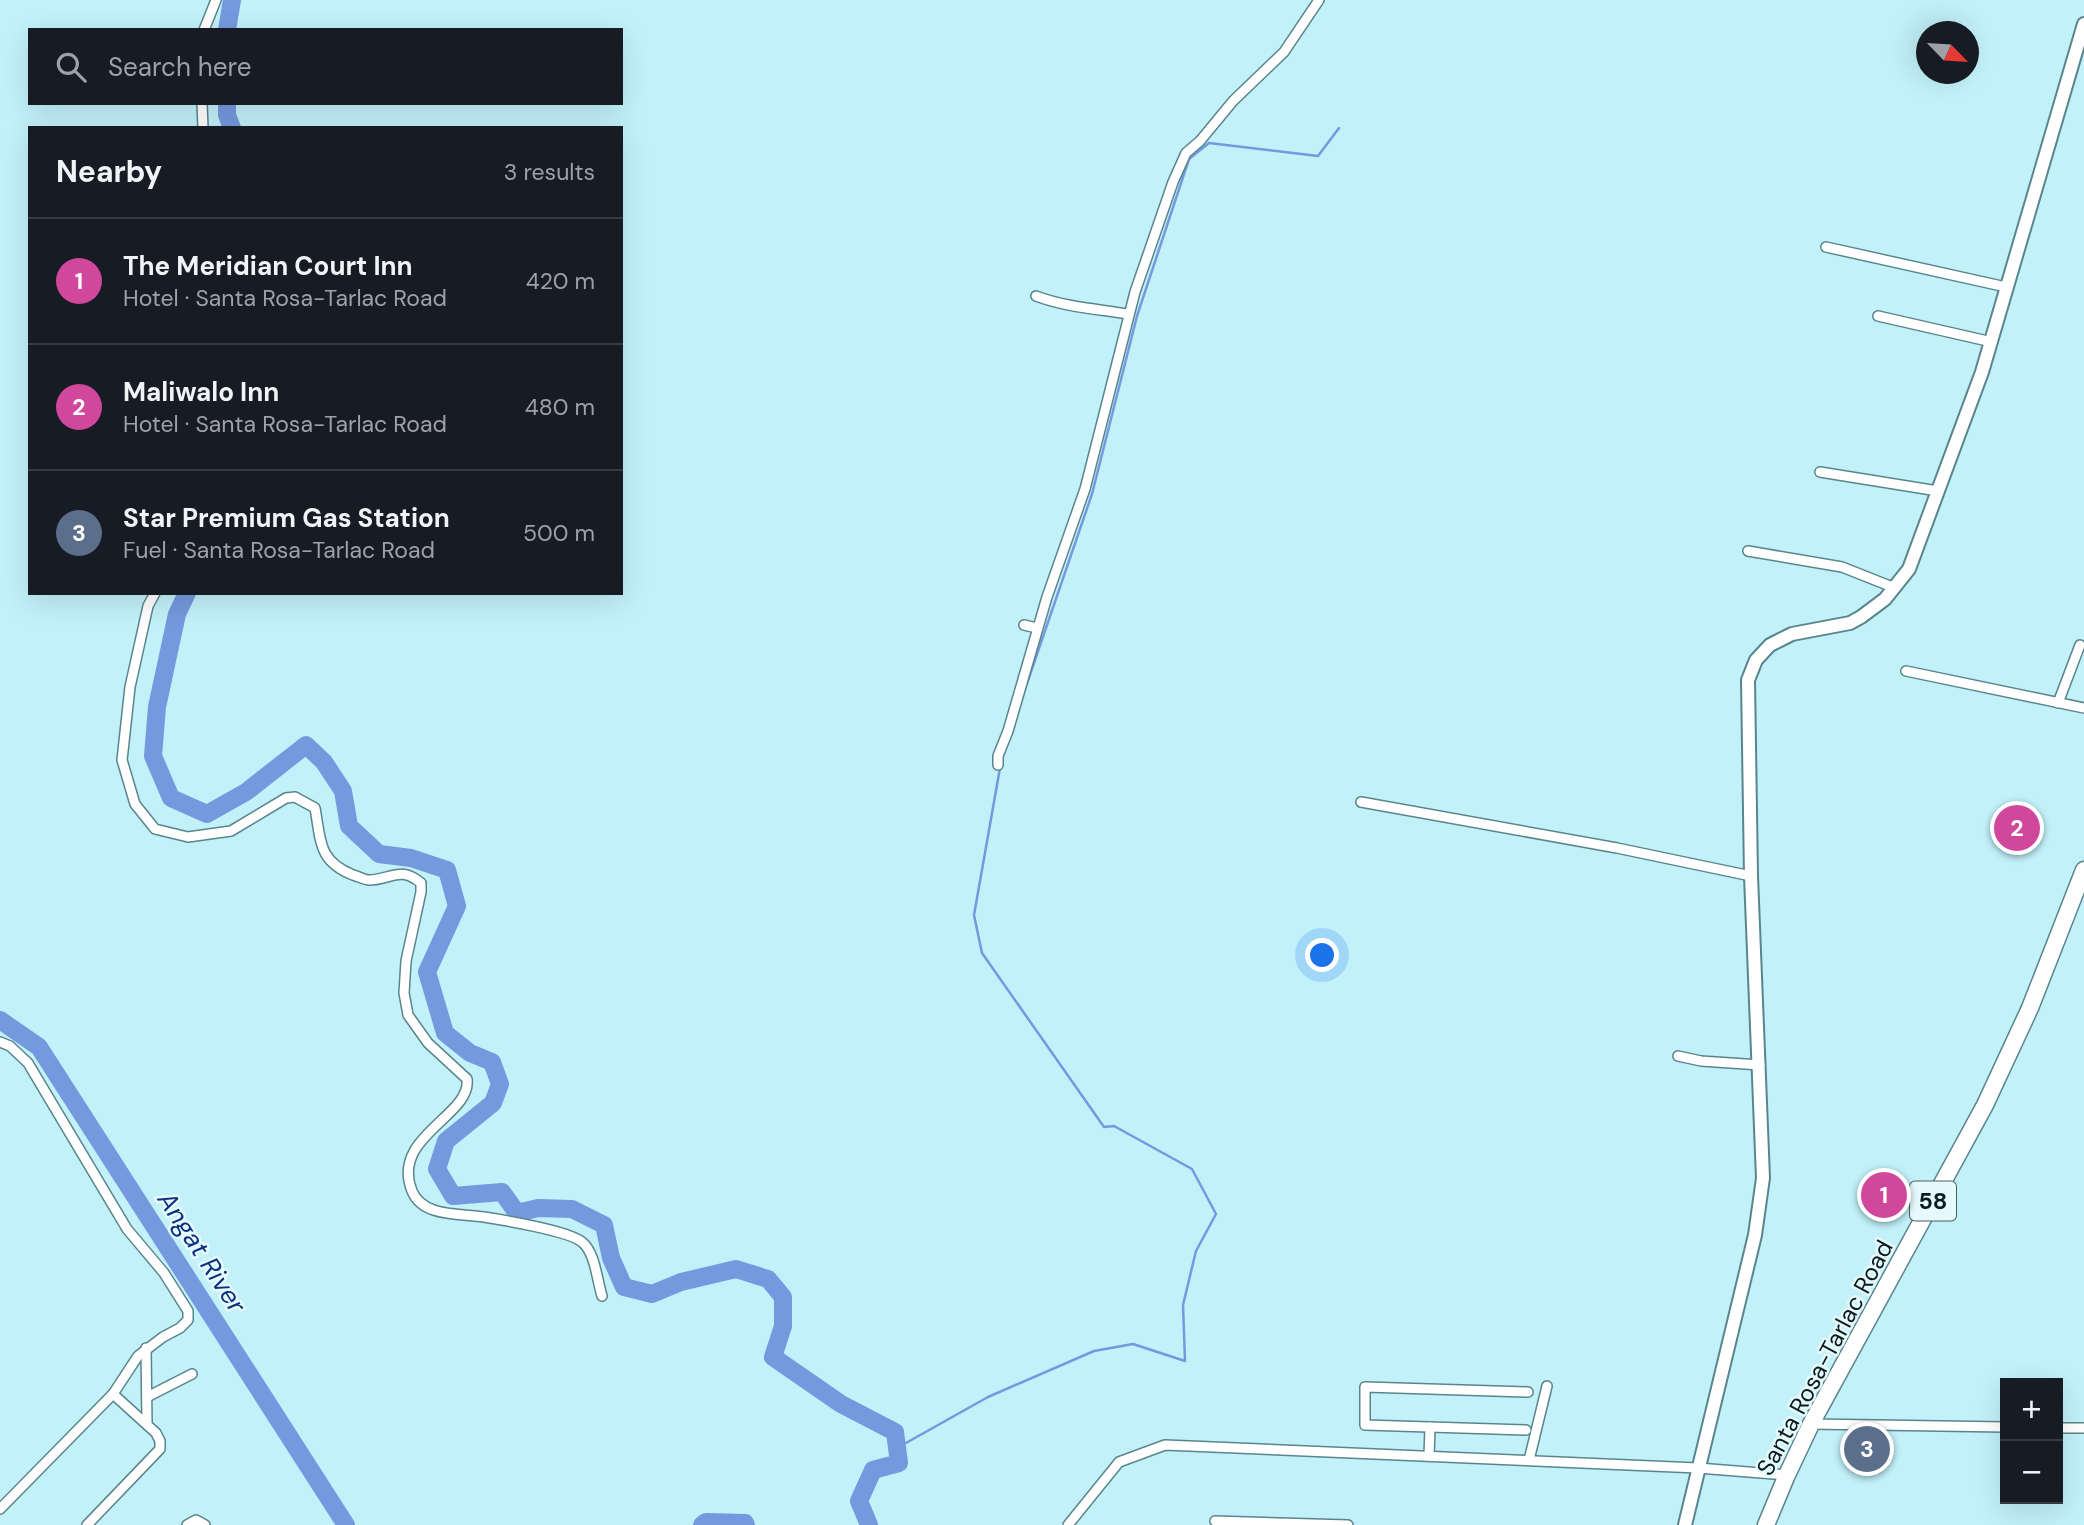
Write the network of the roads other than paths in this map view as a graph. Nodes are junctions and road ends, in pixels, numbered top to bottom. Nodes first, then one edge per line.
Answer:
1 (216, 0) edge
2 (1319, 0) edge
3 (2084, 24) edge
4 (205, 28) edge
5 (202, 105) edge
6 (203, 126) edge
7 (1826, 247) dead end
8 (2006, 286) junction
9 (1036, 296) dead end
10 (1128, 314) junction
11 (1878, 316) dead end
12 (1992, 342) junction
13 (1820, 472) dead end
14 (1938, 491) junction
15 (1748, 551) dead end
16 (1895, 588) junction
17 (154, 595) edge
18 (1024, 625) dead end
19 (1037, 628) junction
20 (2080, 645) dead end
21 (1906, 671) dead end
22 (2058, 703) junction
23 (2084, 708) edge
24 (998, 765) dead end
25 (1361, 802) dead end
26 (2084, 870) edge
27 (1751, 876) junction
28 (0, 1042) edge
29 (1678, 1056) dead end
30 (1760, 1065) junction
31 (602, 1296) dead end
32 (146, 1348) junction
33 (192, 1374) dead end
34 (1547, 1385) dead end
35 (1528, 1392) dead end
36 (113, 1394) junction
37 (147, 1397) junction
38 (147, 1423) junction
39 (1811, 1424) junction
40 (1430, 1427) junction
41 (2000, 1427) edge
42 (2063, 1428) edge
43 (2084, 1428) edge
44 (1526, 1430) dead end
45 (1429, 1456) junction
46 (1529, 1460) junction
47 (1698, 1468) junction
48 (1787, 1475) junction
49 (0, 1509) edge
50 (1215, 1521) dead end
51 (188, 1524) edge
52 (87, 1525) edge
53 (205, 1525) edge
54 (1068, 1525) edge
55 (1348, 1525) edge
56 (1685, 1525) edge
57 (1766, 1525) edge

1 - 4 street
2 - 10 street
3 - 8 street
5 - 6 street
7 - 8 street
8 - 12 street
9 - 10 street
10 - 19 street
11 - 12 street
12 - 14 street
13 - 14 street
14 - 16 street
15 - 16 street
16 - 27 street
17 - 31 street
18 - 19 street
19 - 24 street
20 - 22 street
21 - 22 street
22 - 23 street
25 - 27 street
26 - 39 highway, Santa Rosa-Tarlac Road / 58
27 - 30 street
28 - 32 street
29 - 30 street
30 - 47 street
32 - 36 street
32 - 37 street
33 - 37 street
34 - 46 street
35 - 40 street
36 - 38 street
36 - 49 street
37 - 38 street
38 - 52 street
39 - 41 street
39 - 48 highway, Santa Rosa-Tarlac Road / 58
40 - 44 street
40 - 45 street
42 - 43 street
45 - 46 street
45 - 54 street
46 - 47 street
47 - 48 street
47 - 56 street
48 - 57 highway, Santa Rosa-Tarlac Road / 58
50 - 55 street
51 - 53 street

